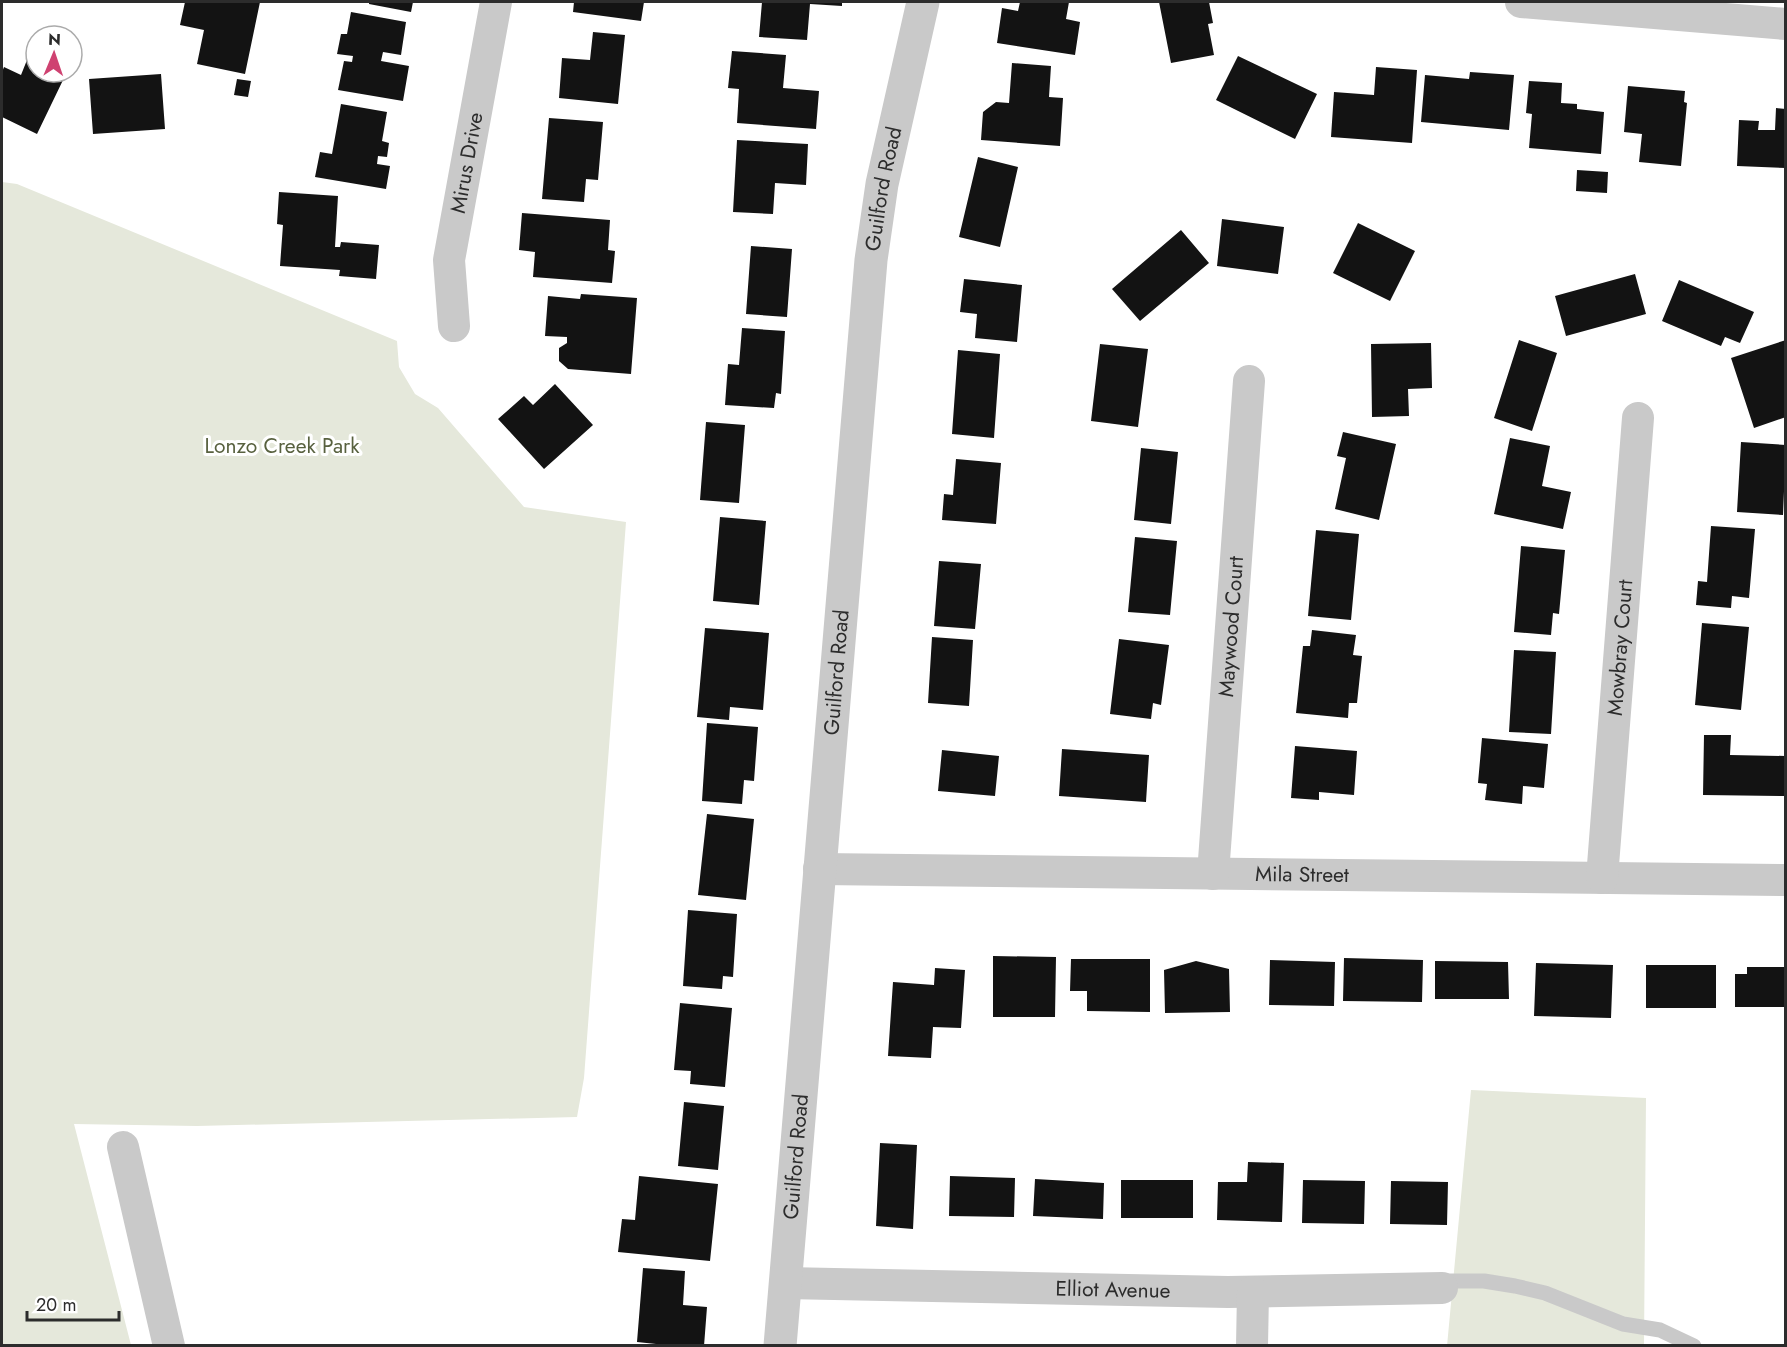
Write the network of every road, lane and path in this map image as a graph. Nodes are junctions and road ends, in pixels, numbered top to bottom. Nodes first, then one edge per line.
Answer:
1 (496, 2) edge
2 (923, 2) edge
3 (1521, 2) edge
4 (1785, 24) edge
5 (454, 326) dead end
6 (1249, 381) dead end
7 (1638, 418) dead end
8 (819, 869) junction
9 (1213, 874) junction
10 (1602, 878) junction
11 (1785, 880) edge
12 (123, 1147) dead end
13 (785, 1283) junction
14 (1442, 1288) joint
15 (1253, 1292) junction
16 (169, 1346) edge
17 (780, 1346) edge
18 (1252, 1346) edge
19 (1694, 1346) edge

1 - 5 street, Mirus Drive
2 - 8 street, Guilford Road
3 - 4 street
6 - 9 street, Maywood Court
7 - 10 street, Mowbray Court
8 - 9 street, Mila Street
8 - 13 street, Guilford Road
9 - 10 street, Mila Street
10 - 11 street, Mila Street
12 - 16 street
13 - 15 street, Elliot Avenue
13 - 17 street, Guilford Road
14 - 15 street, Elliot Avenue
14 - 19 lane
15 - 18 street

